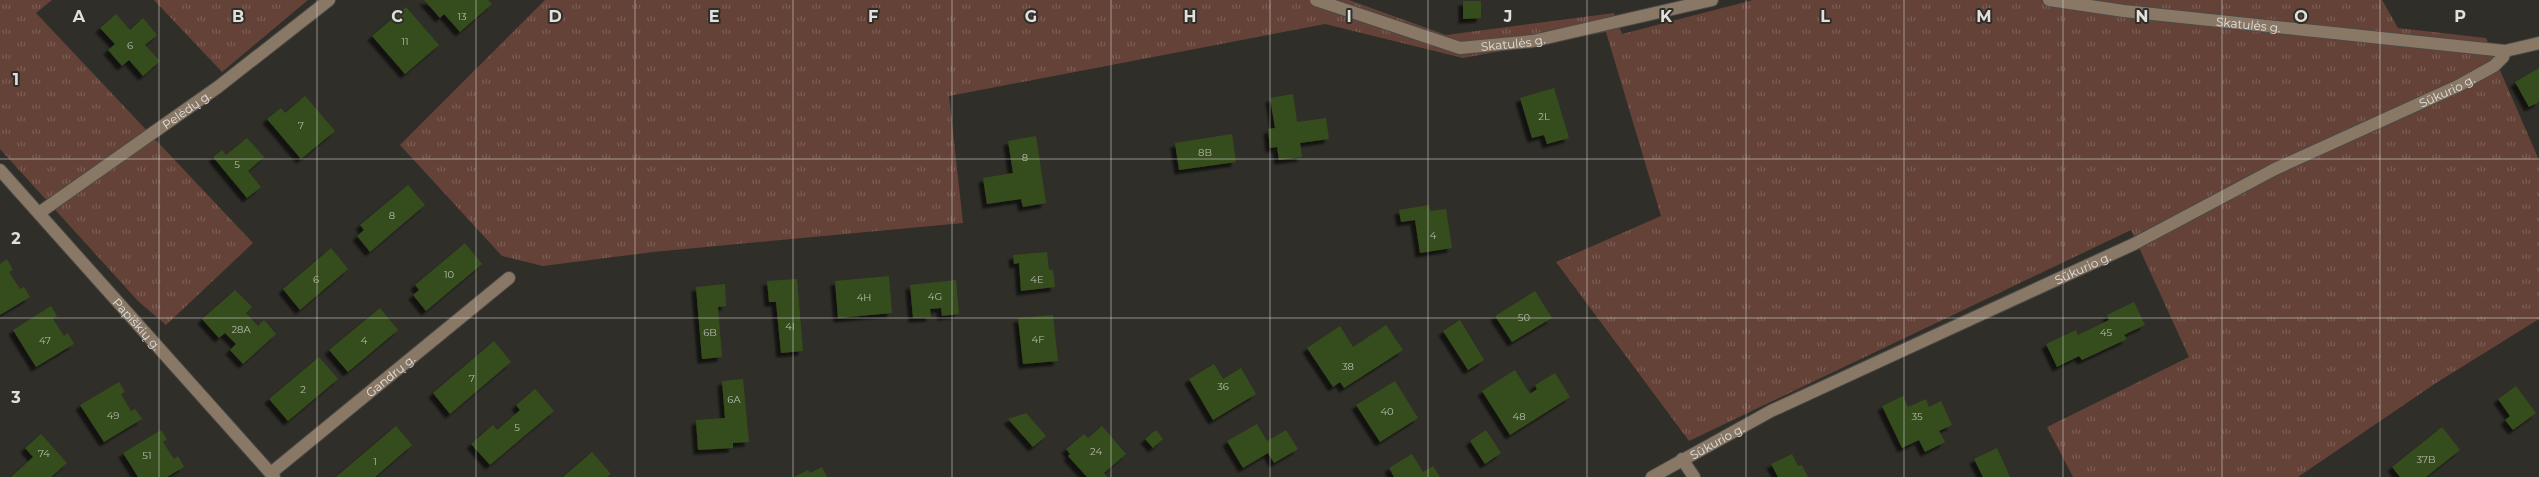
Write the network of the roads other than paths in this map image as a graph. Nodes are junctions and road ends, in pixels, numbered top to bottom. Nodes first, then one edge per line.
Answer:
1 (329, 0) edge
2 (1316, 0) edge
3 (1712, 0) edge
4 (2049, 0) edge
5 (2539, 43) edge
6 (2505, 51) junction
7 (0, 170) edge
8 (39, 213) junction
9 (509, 278) dead end
10 (1682, 459) junction
11 (273, 475) edge
12 (1652, 477) edge
13 (1694, 477) edge

1 - 8 street, Pelėdų g.
2 - 3 street, Skatulės g.
4 - 6 street, Skatulės g.
5 - 6 street, Skatulės g.
6 - 10 street, Sūkurio g.
7 - 8 street, Papiškių g.
8 - 11 street, Papiškių g.
9 - 11 street, Gandrų g.
10 - 12 street, Sūkurio g.
10 - 13 street

